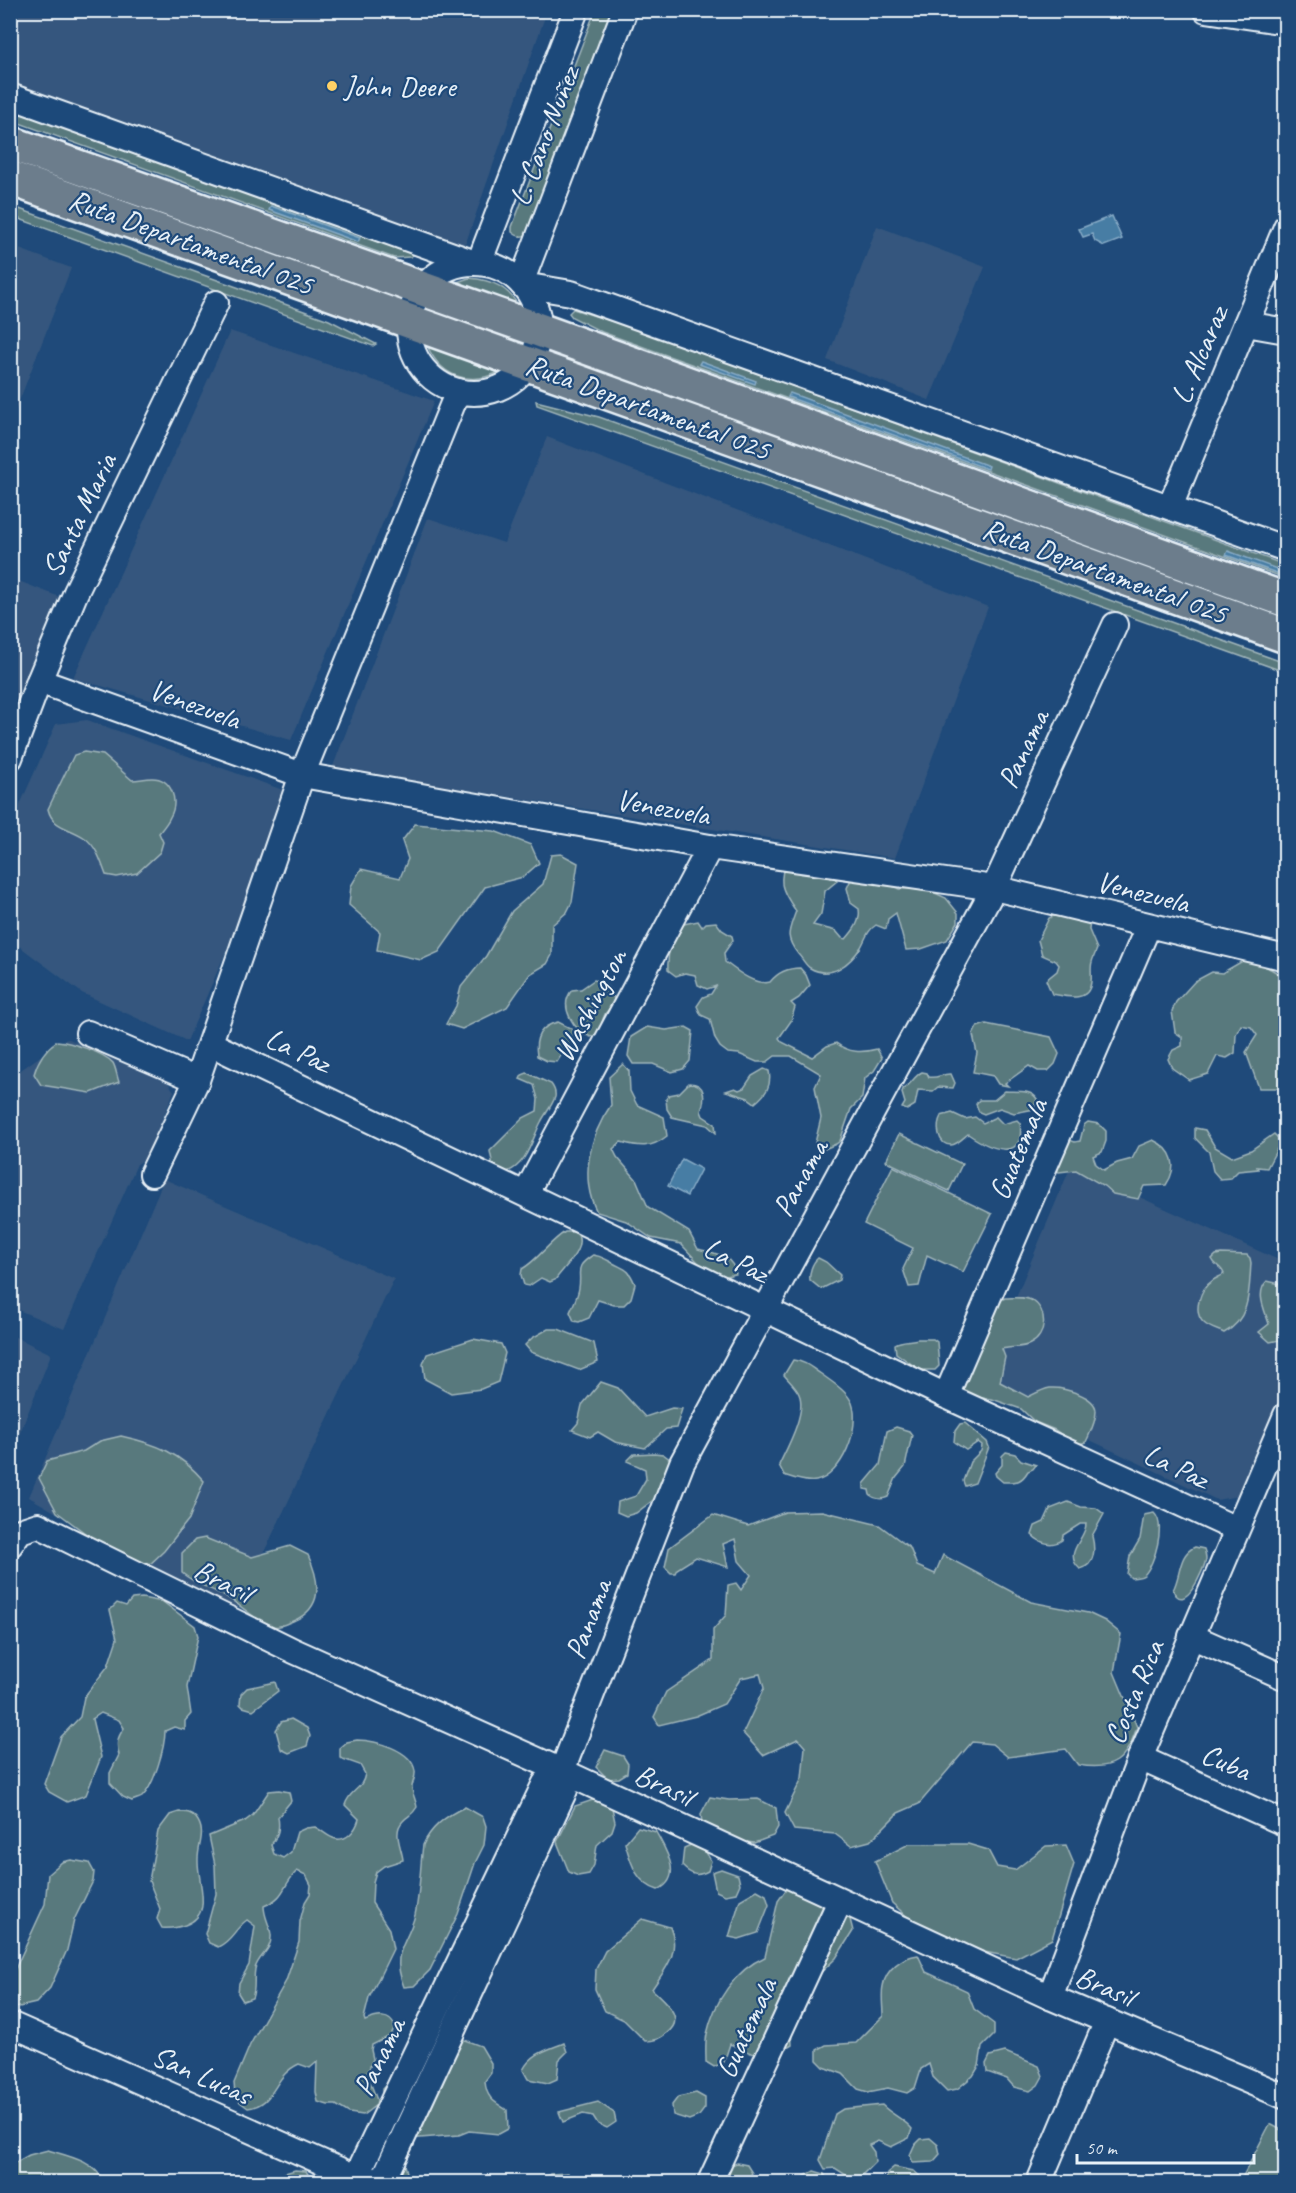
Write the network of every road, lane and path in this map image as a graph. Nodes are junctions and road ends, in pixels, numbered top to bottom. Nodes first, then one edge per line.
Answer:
1 (576, 10) edge
2 (625, 10) edge
3 (1206, 10) edge
4 (1286, 22) edge
5 (10, 96) edge
6 (10, 143) edge
7 (10, 178) edge
8 (1286, 227) edge
9 (477, 263) junction
10 (522, 284) junction
11 (422, 289) junction
12 (216, 303) dead end
13 (409, 321) junction
14 (1246, 324) junction
15 (539, 330) junction
16 (1286, 331) edge
17 (528, 364) junction
18 (458, 391) junction
19 (1170, 507) junction
20 (1286, 549) edge
21 (1286, 600) edge
22 (1115, 625) dead end
23 (1286, 636) edge
24 (39, 681) junction
25 (10, 758) edge
26 (302, 775) junction
27 (710, 847) junction
28 (994, 888) junction
29 (1148, 927) junction
30 (1286, 958) edge
31 (88, 1033) dead end
32 (211, 1044) junction
33 (197, 1080) junction
34 (152, 1174) dead end
35 (526, 1193) junction
36 (765, 1308) junction
37 (946, 1396) junction
38 (1286, 1415) edge
39 (1236, 1528) junction
40 (15, 1538) edge
41 (1191, 1636) junction
42 (1286, 1678) edge
43 (1140, 1758) junction
44 (562, 1772) junction
45 (1286, 1824) edge
46 (840, 1901) junction
47 (1050, 1997) junction
48 (1107, 2021) junction
49 (10, 2024) edge
50 (1286, 2097) edge
51 (368, 2182) edge
52 (710, 2182) edge
53 (1039, 2182) edge

1 - 9 street, L. Cano Nuñez
2 - 10 street, L. Cano Nuñez
3 - 4 street
5 - 9 street
6 - 11 highway, Ruta Departamental 025
7 - 13 highway, Ruta Departamental 025
8 - 14 street, L. Alcaraz
9 - 10 street
9 - 11 street
10 - 15 street
10 - 19 street
11 - 13 street
11 - 15 highway, Ruta Departamental 025
12 - 24 street, Santa Maria
13 - 17 highway, Ruta Departamental 025
13 - 18 street
14 - 16 street
14 - 19 street, L. Alcaraz
15 - 17 street
15 - 21 highway, Ruta Departamental 025
17 - 18 street
17 - 23 highway, Ruta Departamental 025
18 - 26 street
19 - 20 street
22 - 28 street, Panama
24 - 25 street, Santa Maria
24 - 26 street, Venezuela
26 - 27 street, Venezuela
26 - 32 street
27 - 28 street, Venezuela
27 - 35 street, Washington
28 - 29 street, Venezuela
28 - 36 street, Panama
29 - 30 street, Venezuela
29 - 37 street, Guatemala
31 - 33 street
32 - 33 street
32 - 35 street, La Paz
33 - 34 street
35 - 36 street, La Paz
36 - 37 street, La Paz
36 - 44 street, Panama
37 - 39 street, La Paz
38 - 39 street, Costa Rica
39 - 41 street, Costa Rica
40 - 44 street, Brasil
41 - 42 street
41 - 43 street, Costa Rica
43 - 45 street, Cuba
43 - 47 street, Costa Rica
44 - 46 street, Brasil
44 - 51 street, Panama
46 - 47 street, Brasil
46 - 52 street, Guatemala
47 - 48 street, Brasil
48 - 50 street, Brasil
48 - 53 street
49 - 51 street, San Lucas

